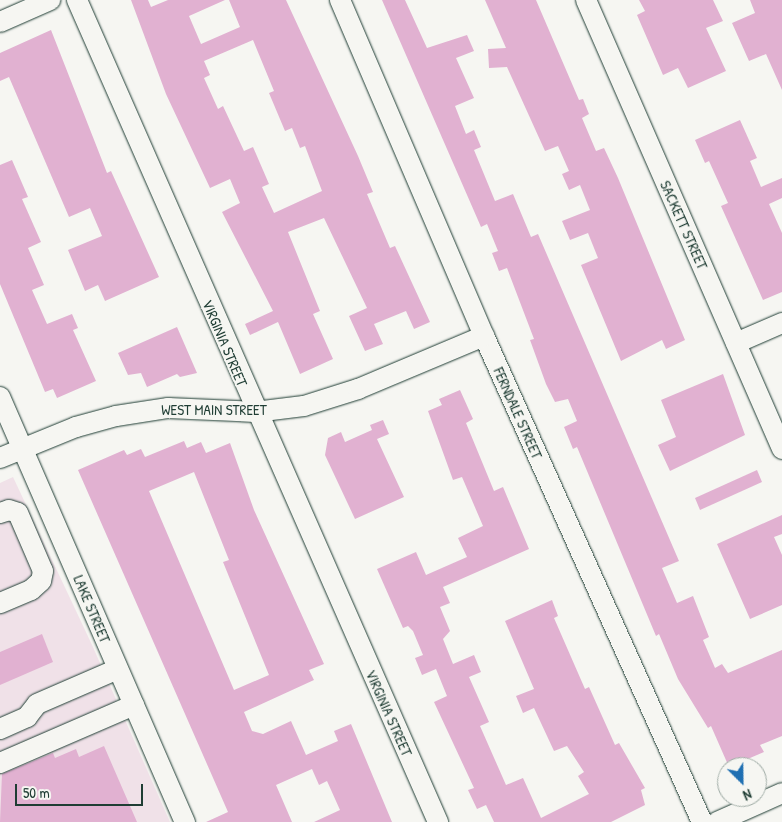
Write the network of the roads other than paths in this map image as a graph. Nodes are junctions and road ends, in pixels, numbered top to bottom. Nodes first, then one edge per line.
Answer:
1 (50, 0) edge
2 (76, 0) edge
3 (340, 0) edge
4 (586, 0) edge
5 (0, 22) edge
6 (782, 323) edge
7 (484, 336) junction
8 (736, 343) junction
9 (0, 397) edge
10 (255, 412) junction
11 (23, 448) junction
12 (782, 449) edge
13 (0, 458) edge
14 (0, 513) edge
15 (0, 603) edge
16 (118, 669) junction
17 (134, 705) junction
18 (0, 729) edge
19 (0, 763) edge
20 (782, 793) edge
21 (185, 822) edge
22 (438, 822) edge
23 (702, 822) edge
24 (717, 822) edge

1 - 5 street
2 - 10 street, VIRGINIA STREET
3 - 7 street, FERNDALE STREET
4 - 8 street, SACKETT STREET
6 - 8 street
7 - 10 street, WEST MAIN STREET
7 - 23 street, FERNDALE STREET
8 - 12 street, SACKETT STREET
9 - 11 street, LAKE STREET
10 - 11 street, WEST MAIN STREET
10 - 22 street, VIRGINIA STREET
11 - 13 street, WEST MAIN STREET
11 - 16 street, LAKE STREET
14 - 15 street
16 - 17 street, LAKE STREET
16 - 18 street
17 - 19 street
17 - 21 street, LAKE STREET
20 - 24 street

